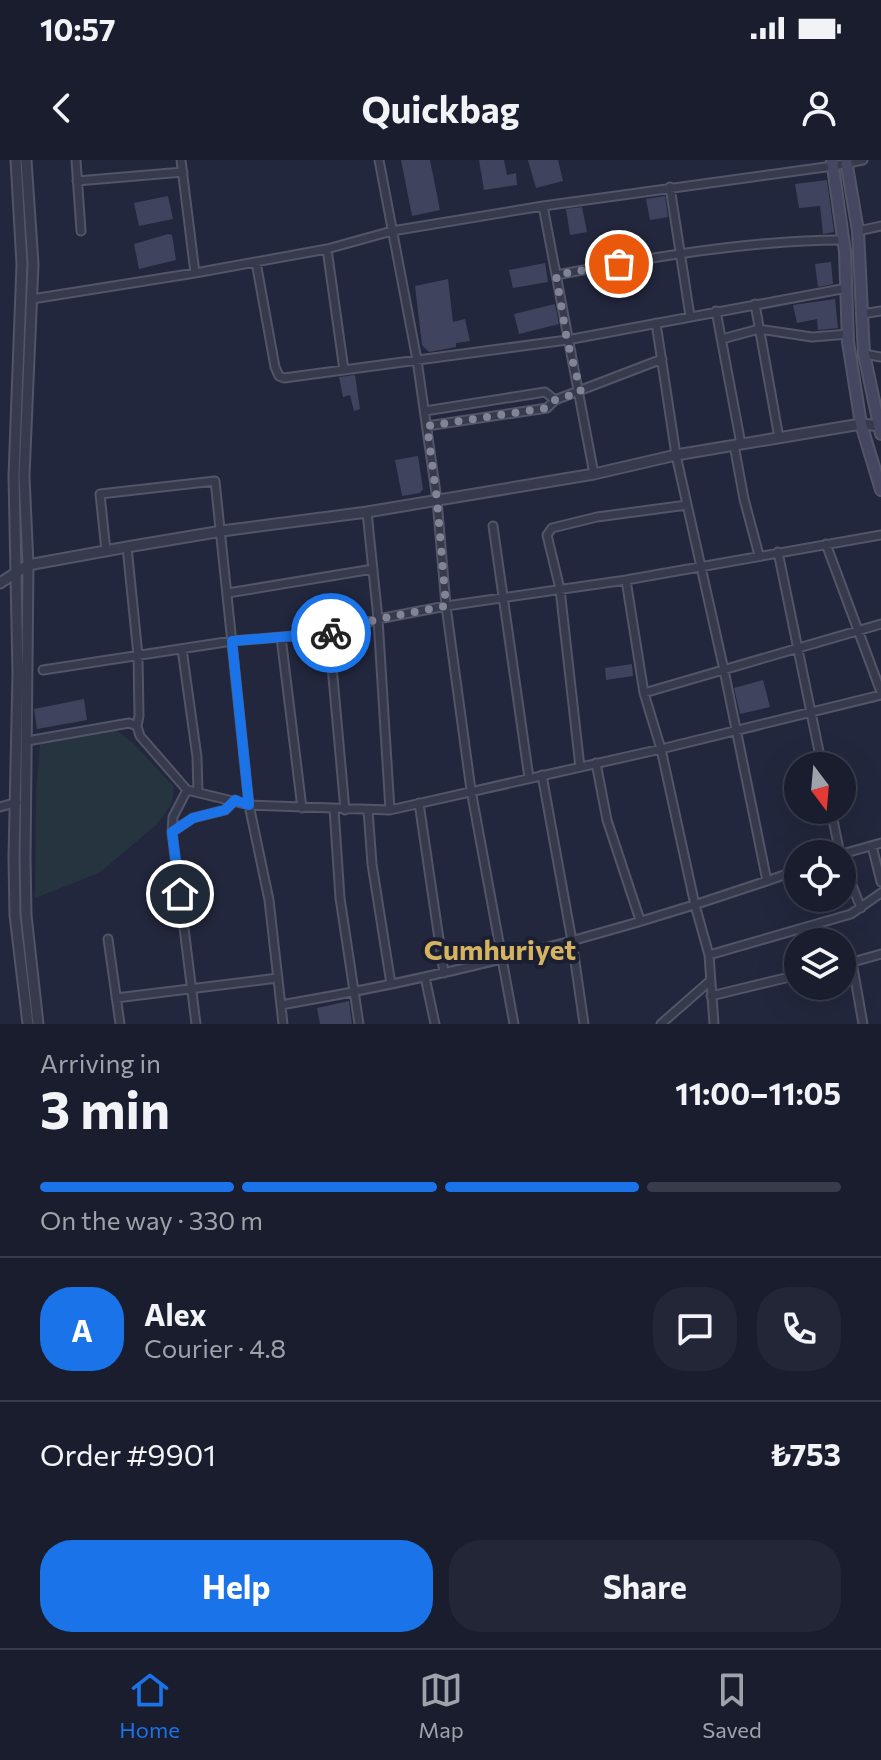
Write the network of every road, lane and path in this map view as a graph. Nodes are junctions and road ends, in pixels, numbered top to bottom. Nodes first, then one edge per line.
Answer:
1 (16, 160) edge
2 (26, 160) edge
3 (76, 160) edge
4 (181, 160) edge
5 (379, 160) edge
6 (863, 160) edge
7 (847, 162) edge
8 (832, 163) edge
9 (183, 172) junction
10 (77, 181) junction
11 (670, 187) junction
12 (543, 206) junction
13 (881, 226) edge
14 (81, 231) dead end
15 (392, 231) junction
16 (858, 231) junction
17 (843, 240) junction
18 (327, 249) junction
19 (680, 255) junction
20 (256, 262) junction
21 (195, 273) junction
22 (556, 275) junction
23 (847, 288) junction
24 (32, 299) junction
25 (755, 304) junction
26 (716, 311) junction
27 (881, 311) edge
28 (862, 314) junction
29 (690, 316) junction
30 (656, 323) junction
31 (759, 329) junction
32 (848, 334) junction
33 (722, 339) junction
34 (567, 340) junction
35 (864, 354) junction
36 (881, 357) edge
37 (662, 359) junction
38 (417, 360) junction
39 (344, 370) junction
40 (581, 392) junction
41 (555, 400) junction
42 (425, 411) junction
43 (861, 424) junction
44 (427, 426) junction
45 (880, 429) edge
46 (779, 438) junction
47 (737, 445) junction
48 (676, 455) junction
49 (594, 474) junction
50 (881, 490) edge
51 (437, 500) junction
52 (687, 505) junction
53 (367, 512) junction
54 (493, 526) dead end
55 (222, 531) junction
56 (881, 535) edge
57 (826, 544) junction
58 (127, 547) junction
59 (106, 551) junction
60 (778, 552) junction
61 (759, 555) junction
62 (28, 565) junction
63 (702, 565) junction
64 (373, 569) junction
65 (16, 573) junction
66 (626, 580) junction
67 (0, 583) edge
68 (560, 589) junction
69 (228, 593) junction
70 (505, 599) junction
71 (446, 606) junction
72 (378, 619) junction
73 (881, 624) edge
74 (859, 630) junction
75 (329, 633) junction
76 (281, 637) junction
77 (232, 641) junction
78 (799, 648) junction
79 (182, 649) junction
80 (138, 655) junction
81 (43, 670) dead end
82 (724, 670) junction
83 (644, 693) junction
84 (881, 693) edge
85 (810, 712) junction
86 (137, 726) junction
87 (736, 731) junction
88 (27, 741) junction
89 (661, 749) junction
90 (819, 752) edge
91 (596, 763) junction
92 (580, 767) junction
93 (542, 775) junction
94 (529, 778) junction
95 (187, 790) junction
96 (471, 790) junction
97 (198, 792) junction
98 (235, 800) junction
99 (17, 802) junction
100 (419, 803) junction
101 (249, 805) junction
102 (0, 807) edge
103 (302, 808) junction
104 (334, 809) junction
105 (345, 810) junction
106 (368, 810) junction
107 (390, 810) junction
108 (172, 832) junction
109 (881, 843) edge
110 (872, 846) junction
111 (856, 851) edge
112 (784, 875) edge
113 (767, 881) junction
114 (881, 882) edge
115 (881, 893) edge
116 (856, 895) edge
117 (695, 905) junction
118 (861, 908) junction
119 (640, 920) junction
120 (108, 939) dead end
121 (572, 941) junction
122 (881, 954) edge
123 (709, 955) junction
124 (501, 958) junction
125 (856, 961) edge
126 (444, 973) junction
127 (425, 977) junction
128 (278, 978) junction
129 (784, 978) edge
130 (710, 981) junction
131 (391, 984) junction
132 (856, 985) edge
133 (192, 991) junction
134 (353, 993) junction
135 (711, 996) junction
136 (116, 998) junction
137 (281, 1005) junction
138 (28, 1024) edge
139 (38, 1024) edge
140 (120, 1024) edge
141 (196, 1024) edge
142 (283, 1024) edge
143 (359, 1024) edge
144 (435, 1024) edge
145 (514, 1024) edge
146 (584, 1024) edge
147 (661, 1024) edge
148 (714, 1024) edge
149 (863, 1024) edge

1 - 65 street
2 - 24 street
3 - 10 street
4 - 9 street
5 - 15 street
6 - 7 street
7 - 8 street
7 - 16 main road
8 - 11 street
8 - 17 main road
9 - 10 street
9 - 21 street
10 - 14 street
11 - 12 street
11 - 19 street
12 - 15 street
12 - 22 street
13 - 16 street
15 - 18 street
15 - 38 street
16 - 28 main road
17 - 19 street
17 - 23 main road
18 - 20 street
18 - 39 street
19 - 22 street
19 - 29 street
20 - 21 street
20 - 39 street
21 - 24 street
22 - 34 street
23 - 25 street
23 - 32 main road
24 - 62 street
25 - 26 street
25 - 31 street
26 - 29 street
26 - 33 street
27 - 28 street
28 - 35 main road
29 - 30 street
30 - 34 street
30 - 37 street
31 - 32 street
31 - 33 street
31 - 46 street
32 - 43 main road
33 - 47 street
34 - 38 street
34 - 40 street
35 - 36 street
35 - 45 main road
37 - 40 street
37 - 48 street
38 - 39 street
38 - 42 street
40 - 41 street
40 - 49 street
41 - 42 street
41 - 44 street
42 - 44 street
43 - 45 street
43 - 46 street
43 - 50 main road
44 - 51 street
46 - 47 street
47 - 48 street
47 - 61 street
48 - 49 street
48 - 52 street
49 - 51 street
51 - 53 street
51 - 71 street
52 - 63 street
52 - 68 street
53 - 55 street
53 - 64 street
54 - 70 street
55 - 58 street
55 - 59 street
55 - 69 street
56 - 57 street
57 - 60 street
57 - 74 street
58 - 59 street
58 - 80 street
59 - 62 street
60 - 61 street
60 - 78 street
61 - 63 street
62 - 65 street
62 - 88 street
63 - 66 street
63 - 82 street
64 - 69 street
64 - 72 street
65 - 67 street
65 - 99 street
66 - 68 street
66 - 83 street
68 - 70 street
68 - 92 street
69 - 77 street
70 - 71 street
70 - 94 street
71 - 72 street
71 - 96 street
72 - 75 street
72 - 107 street
73 - 74 street
74 - 78 street
74 - 84 street
75 - 76 street
75 - 105 street
76 - 77 street
76 - 103 street
77 - 79 street
77 - 101 street
78 - 82 street
78 - 85 street
79 - 80 street
79 - 97 street
80 - 81 street
80 - 86 street
82 - 83 street
82 - 87 street
83 - 89 street
84 - 85 street
85 - 87 street
85 - 90 street
86 - 88 street
86 - 95 street
87 - 89 street
87 - 113 street
88 - 139 street
89 - 91 street
89 - 117 street
91 - 92 street
91 - 119 street
92 - 93 street
93 - 94 street
93 - 121 street
94 - 96 street
95 - 97 street
95 - 108 street
96 - 100 street
96 - 124 street
97 - 98 street
98 - 101 street
98 - 108 street
99 - 102 street
99 - 138 street
100 - 107 street
100 - 126 street
101 - 103 street
101 - 128 street
103 - 104 street
104 - 105 street
104 - 134 street
105 - 106 street
106 - 107 street
106 - 131 street
108 - 133 street
109 - 110 street
110 - 111 street
110 - 114 street
112 - 113 street
113 - 117 street
115 - 118 street
116 - 118 street
117 - 119 street
117 - 123 street
118 - 123 street
119 - 121 street
120 - 136 street
121 - 124 street
121 - 146 street
122 - 125 street
123 - 130 street
124 - 126 street
124 - 145 street
126 - 127 street
127 - 131 street
127 - 144 street
128 - 133 street
128 - 137 street
129 - 135 street
130 - 135 street
130 - 147 street
131 - 134 street
132 - 149 street
133 - 136 street
133 - 141 street
134 - 137 street
134 - 143 street
135 - 148 street
136 - 140 street
137 - 142 street

